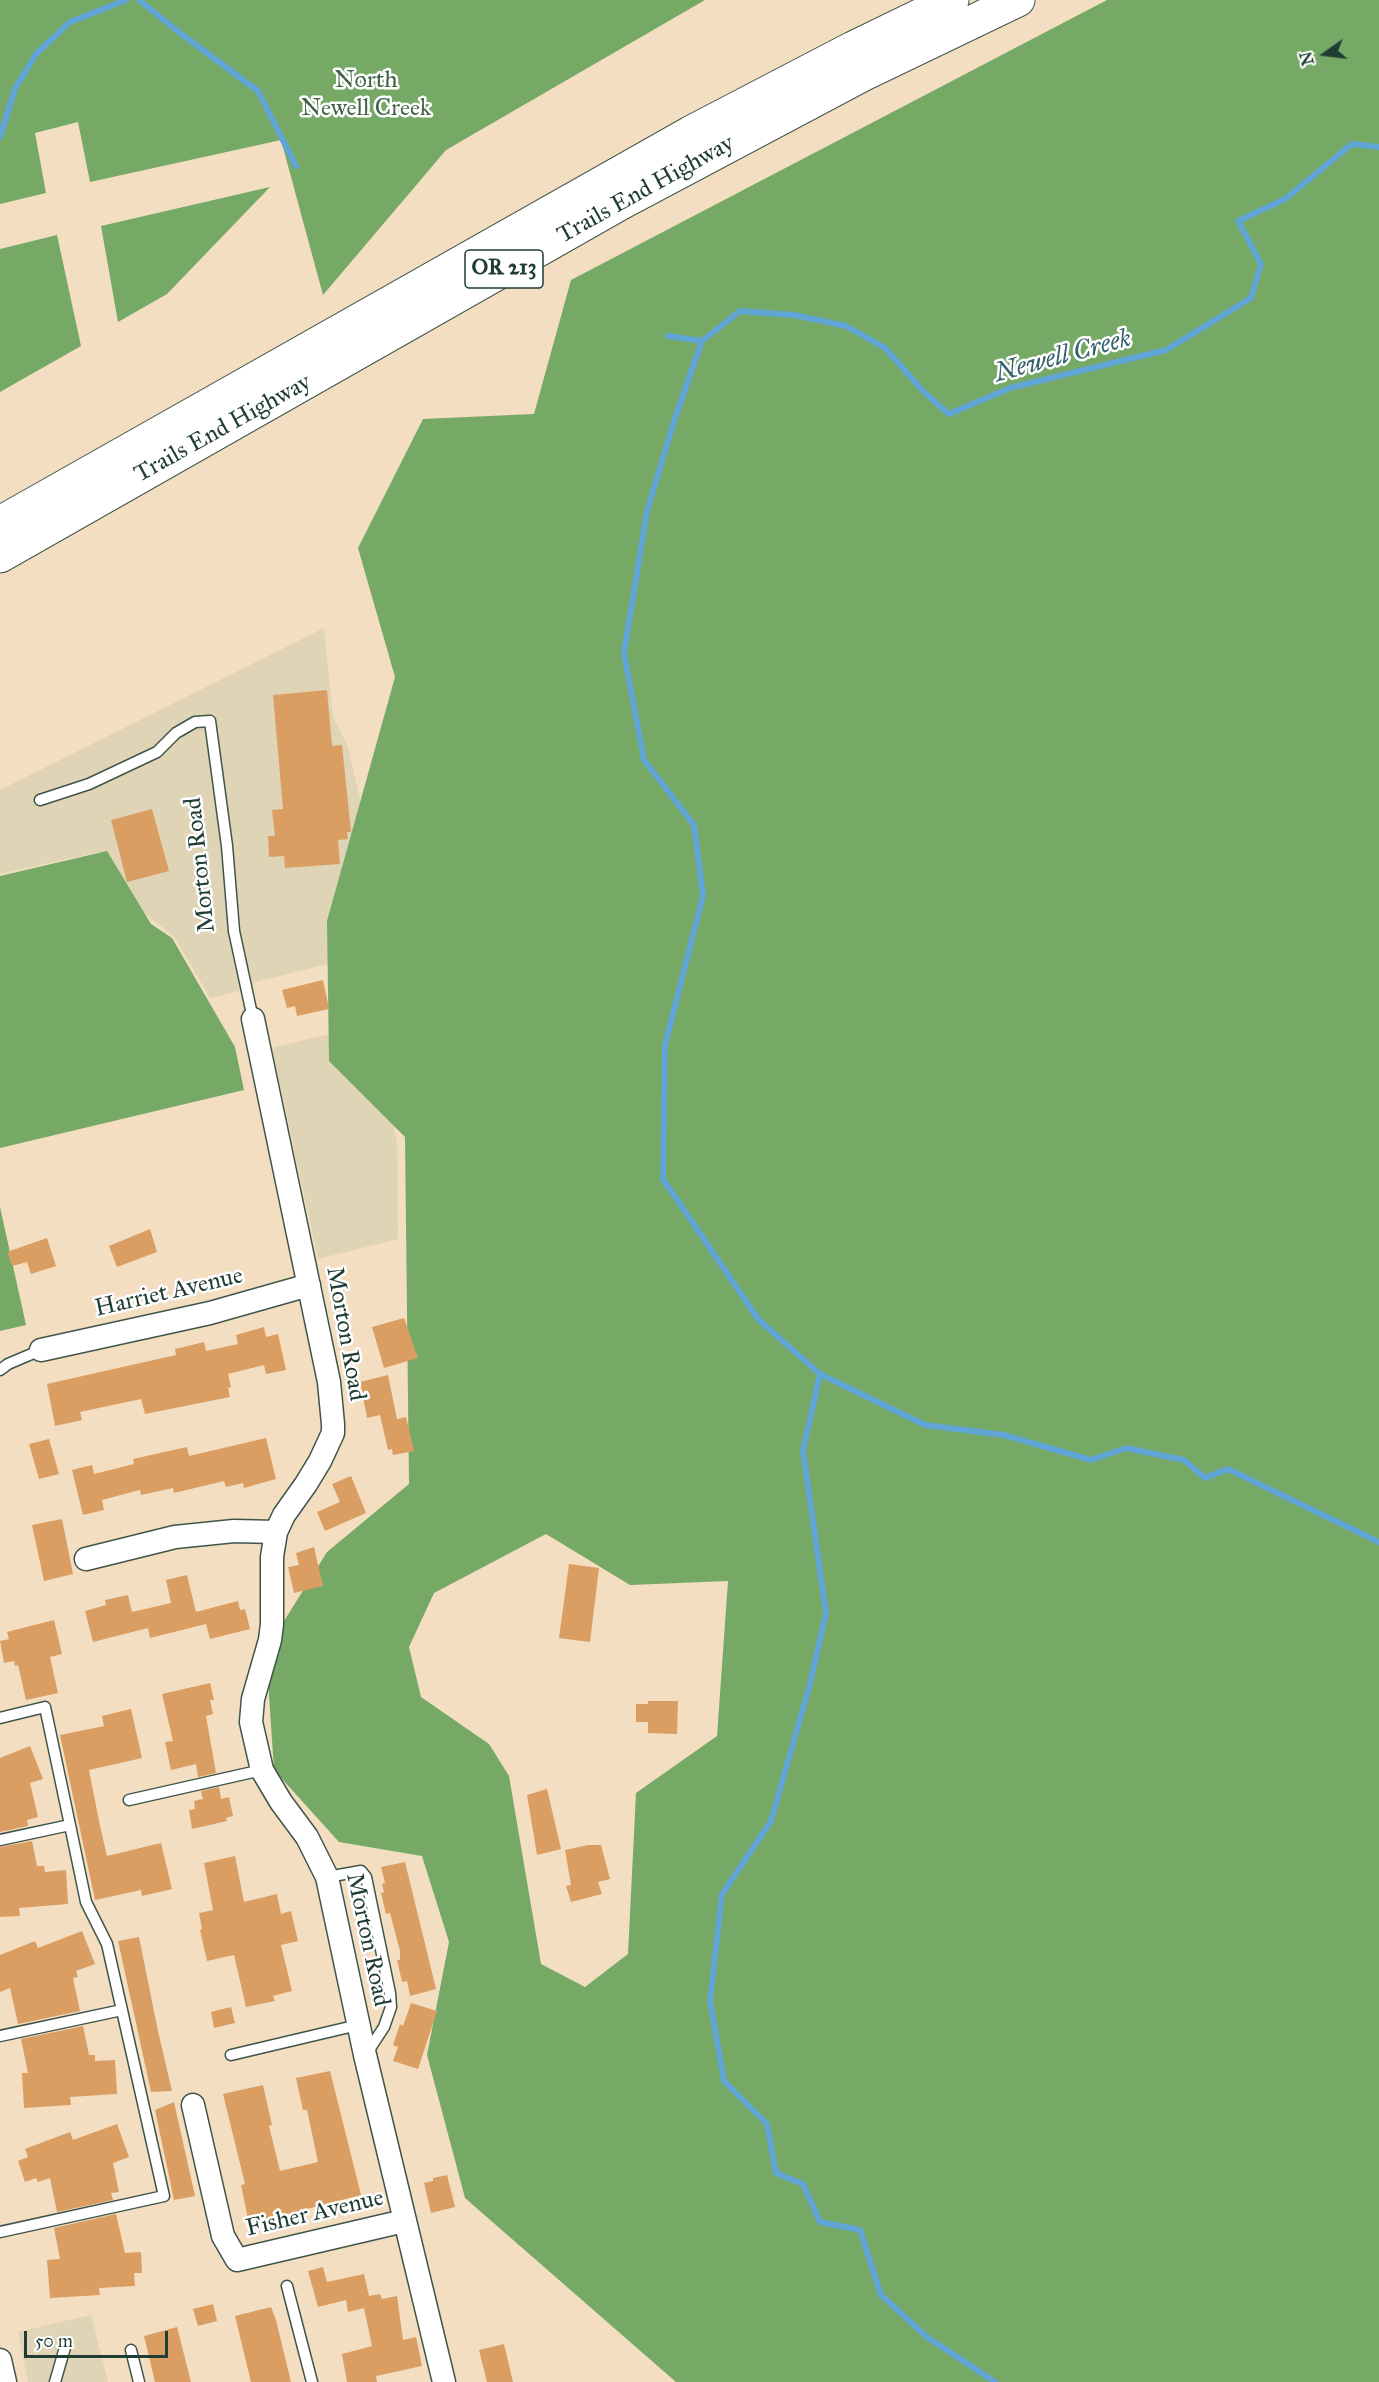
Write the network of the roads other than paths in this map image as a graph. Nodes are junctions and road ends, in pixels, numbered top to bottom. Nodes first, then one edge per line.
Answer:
1 (952, 0) edge
2 (1018, 0) edge
3 (0, 523) edge
4 (0, 556) edge
5 (40, 800) dead end
6 (253, 1019) joint
7 (309, 1285) junction
8 (41, 1350) joint
9 (0, 1370) edge
10 (276, 1532) junction
11 (87, 1559) dead end
12 (0, 1718) edge
13 (262, 1770) junction
14 (129, 1800) dead end
15 (70, 1825) junction
16 (0, 1840) edge
17 (327, 1877) junction
18 (122, 2010) junction
19 (358, 2025) junction
20 (0, 2036) edge
21 (231, 2055) dead end
22 (365, 2055) junction
23 (193, 2105) dead end
24 (404, 2221) junction
25 (0, 2232) edge
26 (287, 2286) dead end
27 (66, 2344) dead end
28 (131, 2350) dead end
29 (0, 2360) edge
30 (5, 2382) edge
31 (55, 2382) edge
32 (139, 2382) edge
33 (312, 2382) edge
34 (444, 2382) edge

1 - 3 highway, Trails End Highway / OR 213
2 - 4 highway, Trails End Highway / OR 213
5 - 6 lane, Morton Road
6 - 7 street, Morton Road
7 - 8 street, Harriet Avenue
7 - 10 street, Morton Road
8 - 9 lane
10 - 11 street
10 - 13 street, Morton Road
12 - 15 lane
13 - 14 lane
13 - 17 street, Morton Road
15 - 16 lane
15 - 18 lane
17 - 19 street, Morton Road
17 - 22 lane
18 - 20 lane
18 - 25 lane
19 - 21 lane
19 - 22 street, Morton Road
22 - 24 street, Morton Road
23 - 24 street, Fisher Avenue
24 - 34 street, Morton Road
26 - 33 lane
27 - 31 lane
28 - 32 lane
29 - 30 street

